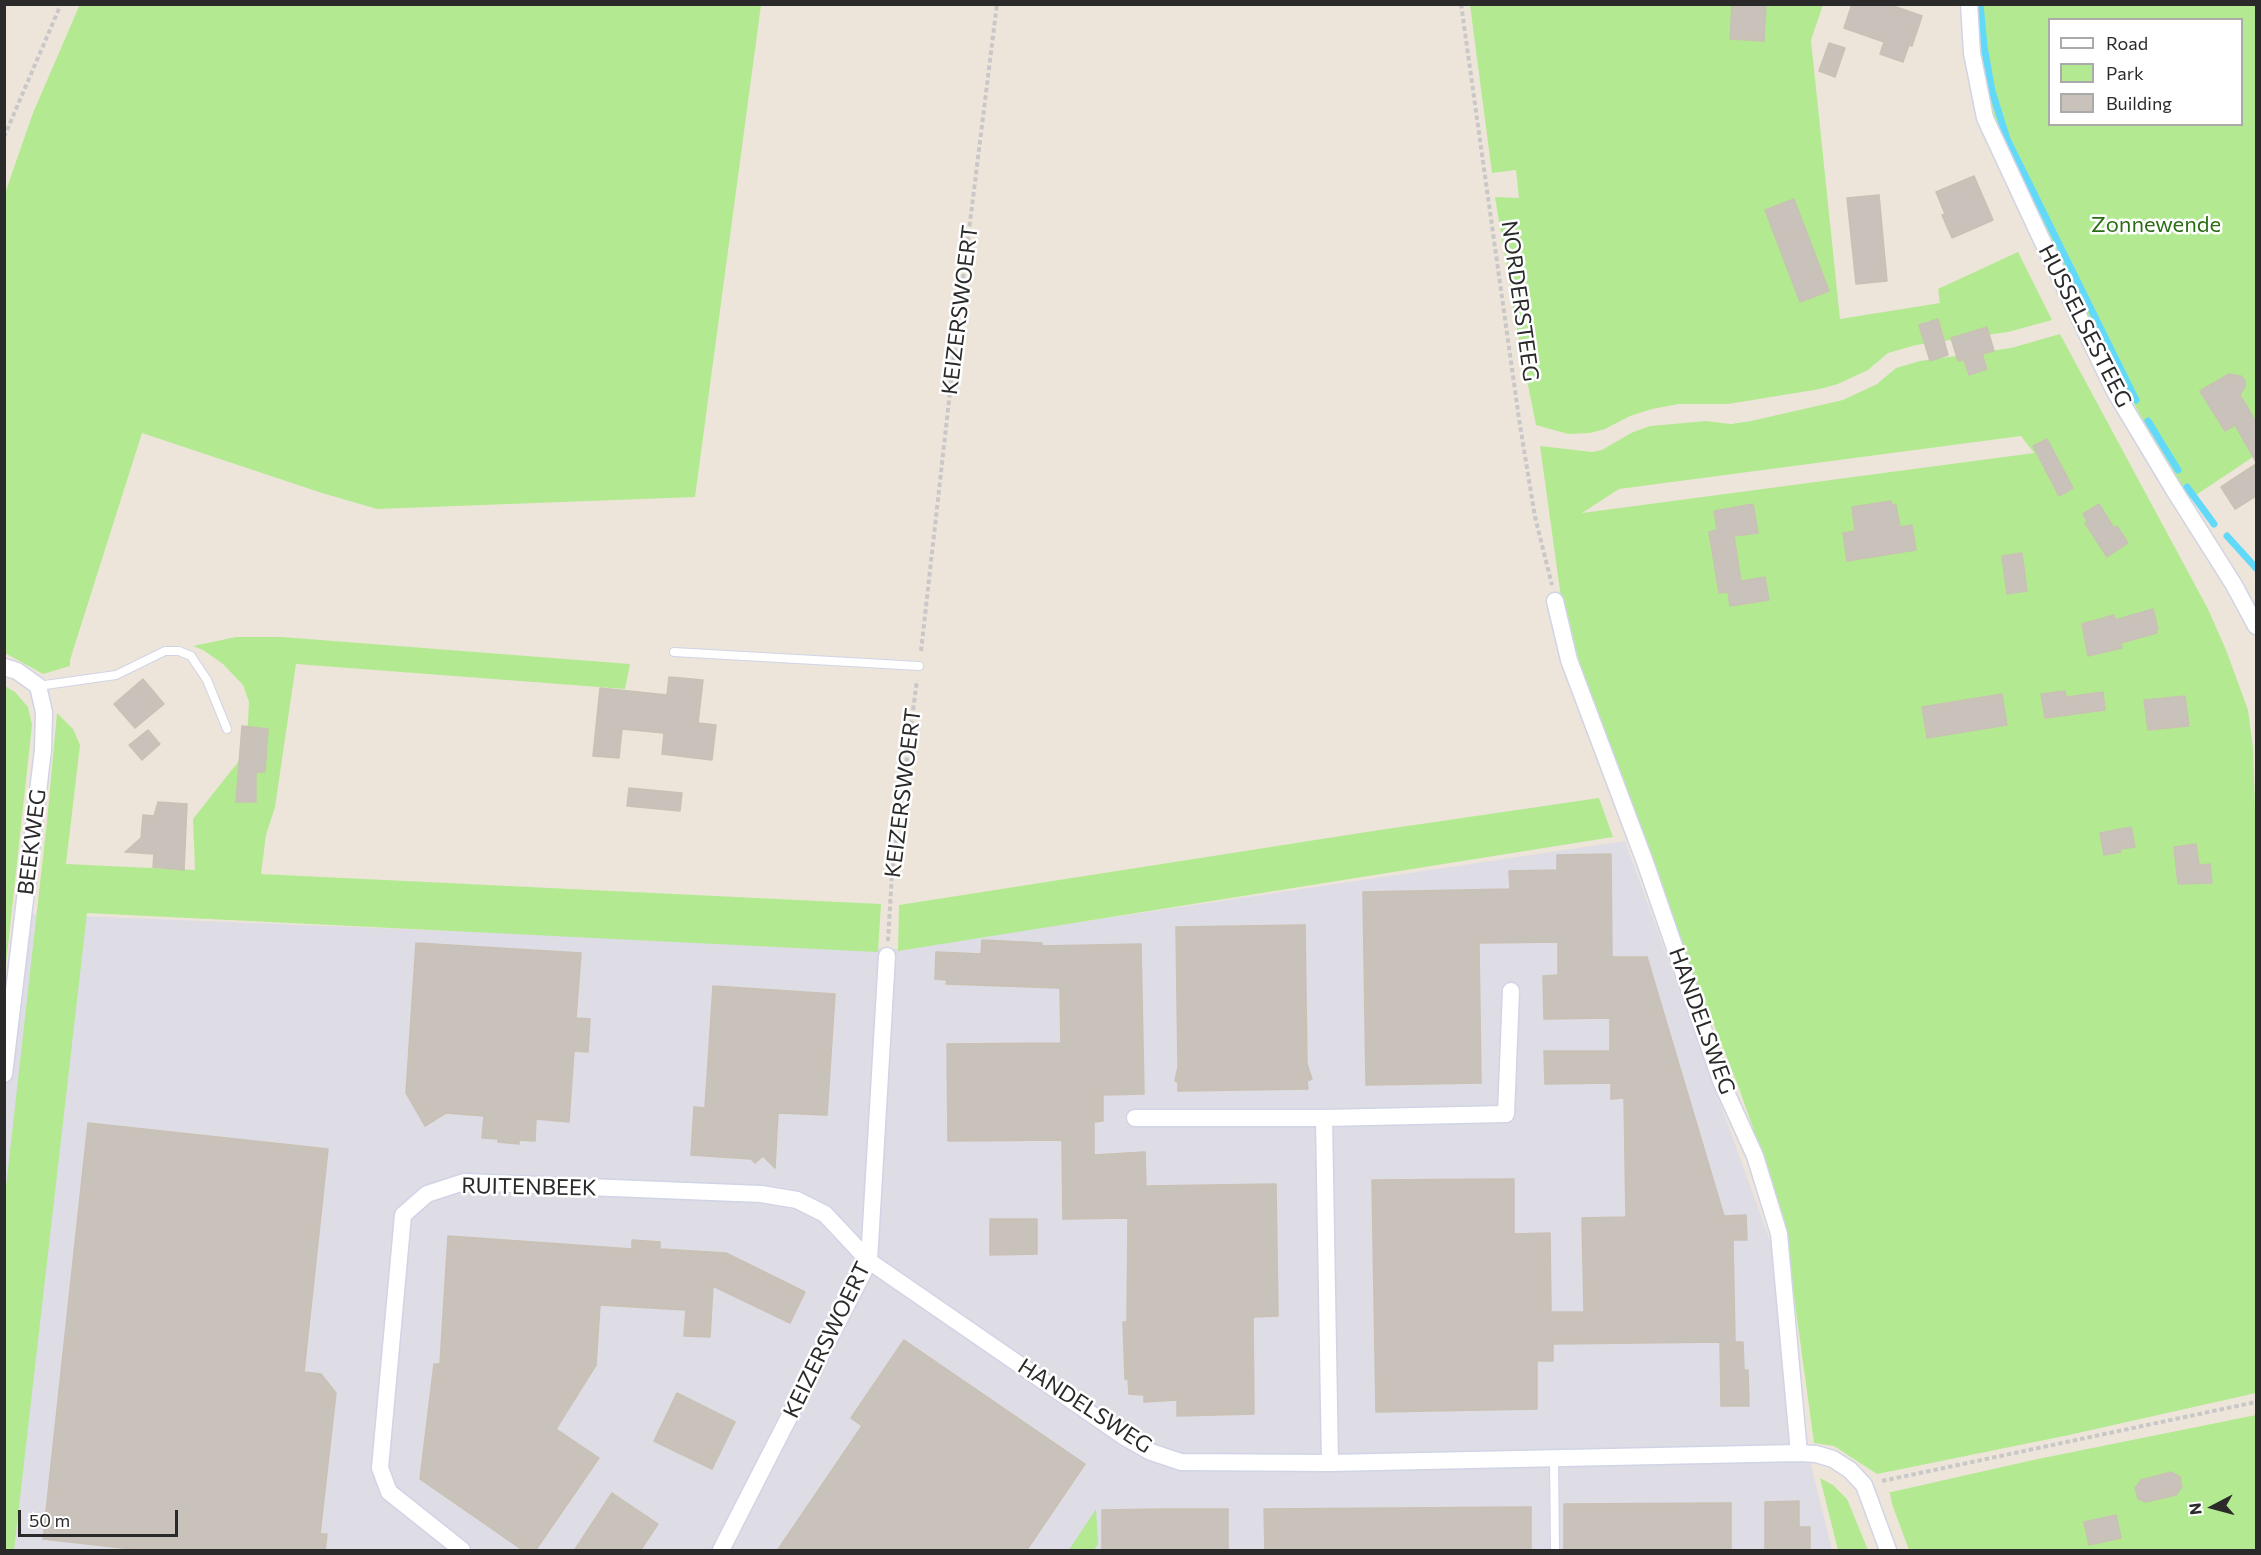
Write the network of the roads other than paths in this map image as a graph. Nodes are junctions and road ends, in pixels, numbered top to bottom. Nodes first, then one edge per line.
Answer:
1 (1970, 4) edge
2 (1555, 601) road end
3 (2256, 626) edge
4 (674, 652) dead end
5 (919, 666) road end
6 (4, 667) edge
7 (38, 686) junction
8 (227, 729) dead end
9 (887, 956) road end
10 (1511, 991) dead end
11 (4, 1074) edge
12 (1135, 1118) dead end
13 (1324, 1118) junction
14 (869, 1261) junction
15 (1799, 1453) junction
16 (1554, 1457) junction
17 (1330, 1463) junction
18 (462, 1551) edge
19 (721, 1551) edge
20 (1555, 1551) edge
21 (1888, 1551) edge

1 - 3 street, HUSSELSESTEEG
2 - 15 street, HANDELSWEG
4 - 5 lane
6 - 7 street
7 - 8 lane
7 - 11 street, BEEKWEG
9 - 14 street, KEIZERSWOERT
10 - 13 street
12 - 13 street
13 - 17 street
14 - 17 street, HANDELSWEG
14 - 18 street, RUITENBEEK
14 - 19 street, KEIZERSWOERT
15 - 16 street, HANDELSWEG
15 - 21 street, HANDELSWEG
16 - 17 street, HANDELSWEG
16 - 20 lane

